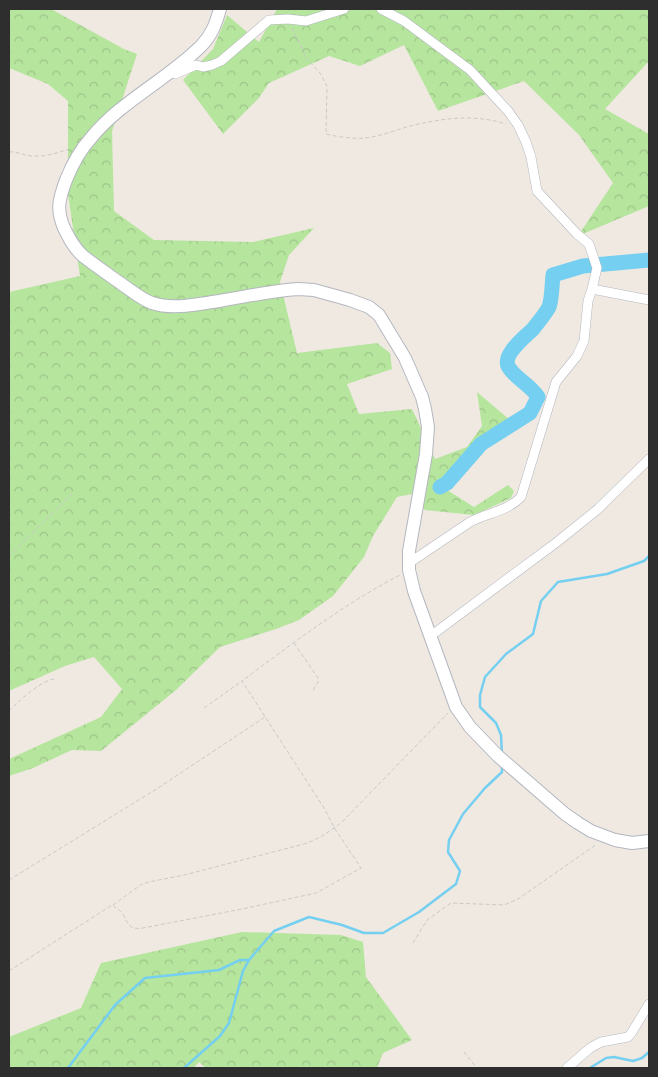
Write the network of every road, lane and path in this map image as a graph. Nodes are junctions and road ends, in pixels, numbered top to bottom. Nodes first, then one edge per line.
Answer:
1 (220, 9) edge
2 (344, 9) edge
3 (381, 9) edge
4 (289, 19) junction
5 (170, 72) junction
6 (518, 126) junction
7 (81, 151) junction
8 (9, 152) edge
9 (592, 289) junction
10 (649, 300) edge
11 (649, 459) edge
12 (74, 492) dead end
13 (9, 556) edge
14 (409, 567) junction
15 (430, 634) junction
16 (294, 643) junction
17 (57, 679) dead end
18 (242, 681) junction
19 (312, 692) dead end
20 (456, 707) junction
21 (204, 708) dead end
22 (9, 711) edge
23 (265, 717) junction
24 (335, 828) junction
25 (605, 837) junction
26 (649, 841) edge
27 (9, 880) edge
28 (112, 905) junction
29 (413, 943) dead end
30 (9, 971) edge
31 (649, 1004) edge
32 (464, 1052) dead end
33 (477, 1068) edge
34 (567, 1068) edge

1 - 5 street
2 - 4 street
3 - 6 street
4 - 5 street
4 - 6 path
5 - 7 street
6 - 9 street
7 - 8 path
7 - 14 street
9 - 10 street
9 - 14 street
11 - 15 street
12 - 13 path
14 - 15 street
14 - 16 path
15 - 20 street
16 - 18 path
16 - 19 path
17 - 22 path
18 - 21 path
18 - 23 path
20 - 24 path
20 - 25 street
23 - 24 path
23 - 27 path
24 - 28 path
24 - 28 path
25 - 26 street
25 - 29 path
28 - 30 path
31 - 34 street
32 - 33 path

